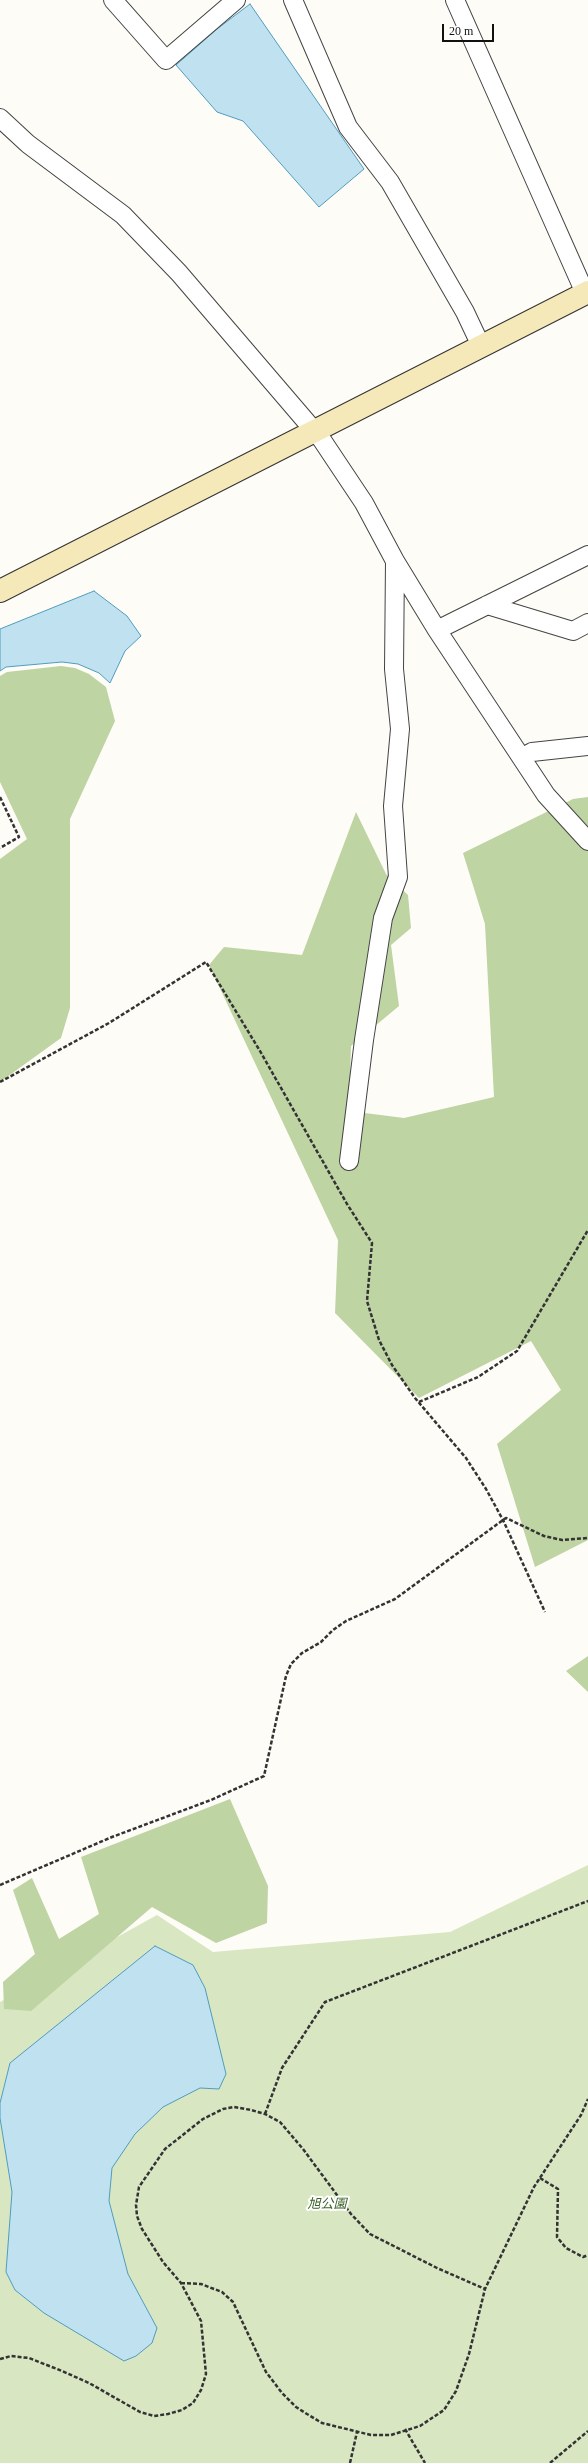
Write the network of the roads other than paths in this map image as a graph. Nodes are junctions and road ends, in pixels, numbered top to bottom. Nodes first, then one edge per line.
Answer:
1 (113, 0) edge
2 (236, 0) edge
3 (293, 0) edge
4 (455, 0) edge
5 (0, 118) edge
6 (587, 293) edge
7 (481, 346) junction
8 (313, 430) junction
9 (588, 555) edge
10 (394, 562) junction
11 (0, 591) edge
12 (487, 605) junction
13 (588, 623) edge
14 (437, 630) junction
15 (588, 746) edge
16 (523, 757) junction
17 (588, 841) edge
18 (349, 1162) dead end

1 - 2 street
3 - 7 street
4 - 6 street
5 - 8 street
6 - 7 street
7 - 8 street
8 - 10 street
8 - 11 street
9 - 12 street
10 - 14 street
10 - 18 street
12 - 13 street
12 - 14 street
14 - 16 street
15 - 16 street
16 - 17 street

